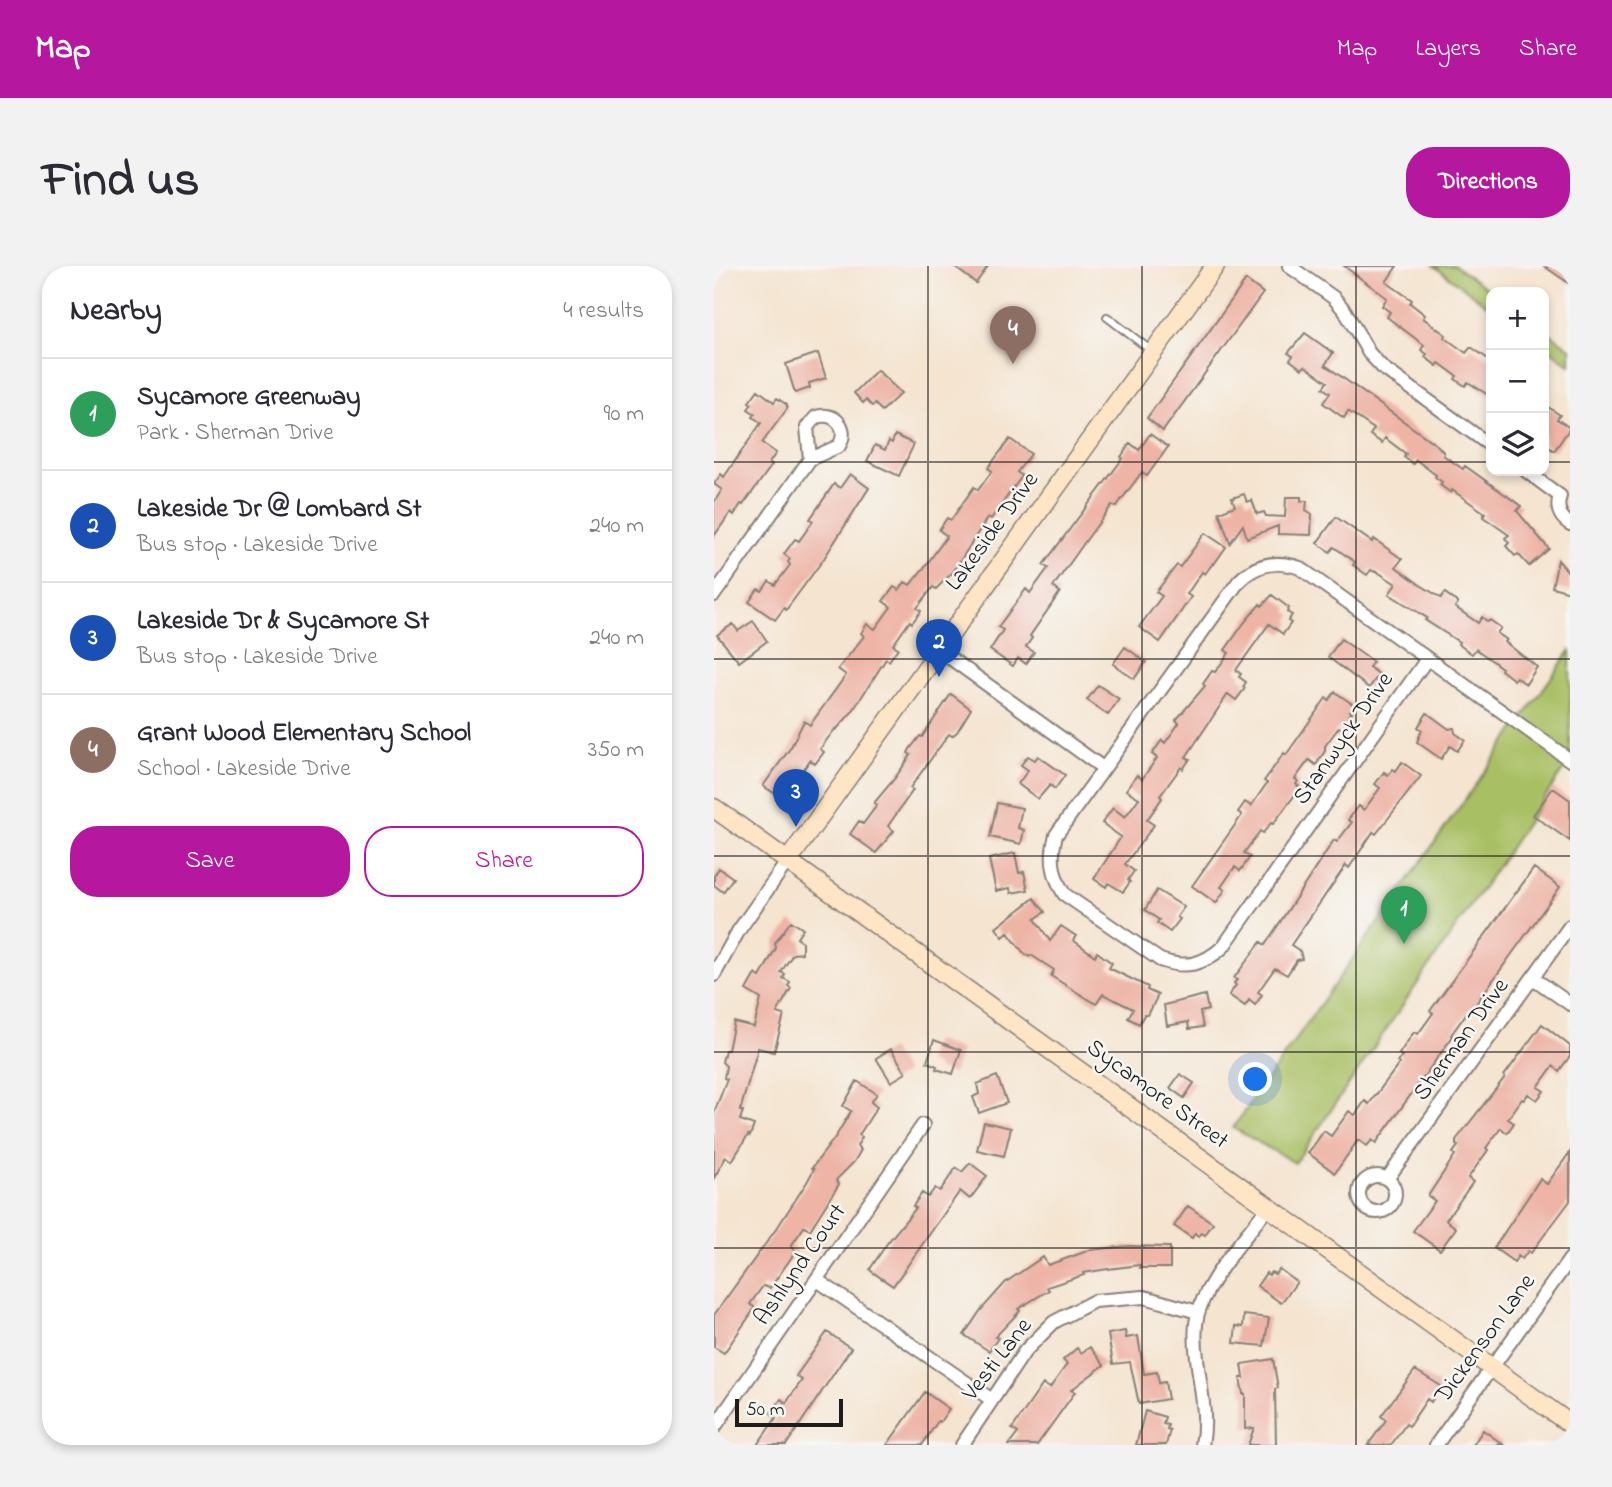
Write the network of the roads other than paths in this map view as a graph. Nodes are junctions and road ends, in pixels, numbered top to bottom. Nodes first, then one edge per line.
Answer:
1 (1289, 266) edge
2 (1208, 269) edge
3 (1107, 317) dead end
4 (1153, 352) junction
5 (1486, 442) edge
6 (810, 458) dead end
7 (1535, 476) edge
8 (1565, 493) edge
9 (1570, 524) edge
10 (714, 595) edge
11 (939, 650) junction
12 (1427, 659) junction
13 (1570, 760) edge
14 (1103, 768) junction
15 (714, 808) edge
16 (787, 862) junction
17 (1570, 926) edge
18 (714, 975) edge
19 (1533, 978) junction
20 (1570, 1004) edge
21 (923, 1125) dead end
22 (1387, 1179) dead end
23 (1269, 1206) junction
24 (1570, 1259) edge
25 (817, 1280) junction
26 (1198, 1312) junction
27 (1490, 1367) junction
28 (992, 1400) junction
29 (1570, 1424) edge
30 (714, 1428) edge
31 (962, 1445) edge
32 (1202, 1445) edge
33 (1436, 1445) edge

1 - 5 street
2 - 4 street, Lakeside Drive
3 - 4 lane
4 - 11 street, Lakeside Drive
6 - 10 street
7 - 8 street
8 - 9 street
11 - 14 street
11 - 16 street, Lakeside Drive
12 - 13 street
12 - 14 street, Stanwyck Drive
12 - 14 street, Stanwyck Drive
15 - 16 street, Sycamore Street
16 - 18 street
16 - 23 street, Sycamore Street
17 - 19 street, Sherman Drive
19 - 20 street
19 - 22 street, Sherman Drive
21 - 25 street, Ashlynd Court
23 - 26 street
23 - 27 street, Sycamore Street
24 - 27 street, Dickenson Lane
25 - 28 street
25 - 30 street, Ashlynd Court
26 - 28 street, Vesti Lane
26 - 32 street
27 - 29 street, Sycamore Street
27 - 33 street, Dickenson Lane
28 - 31 street, Vesti Lane

